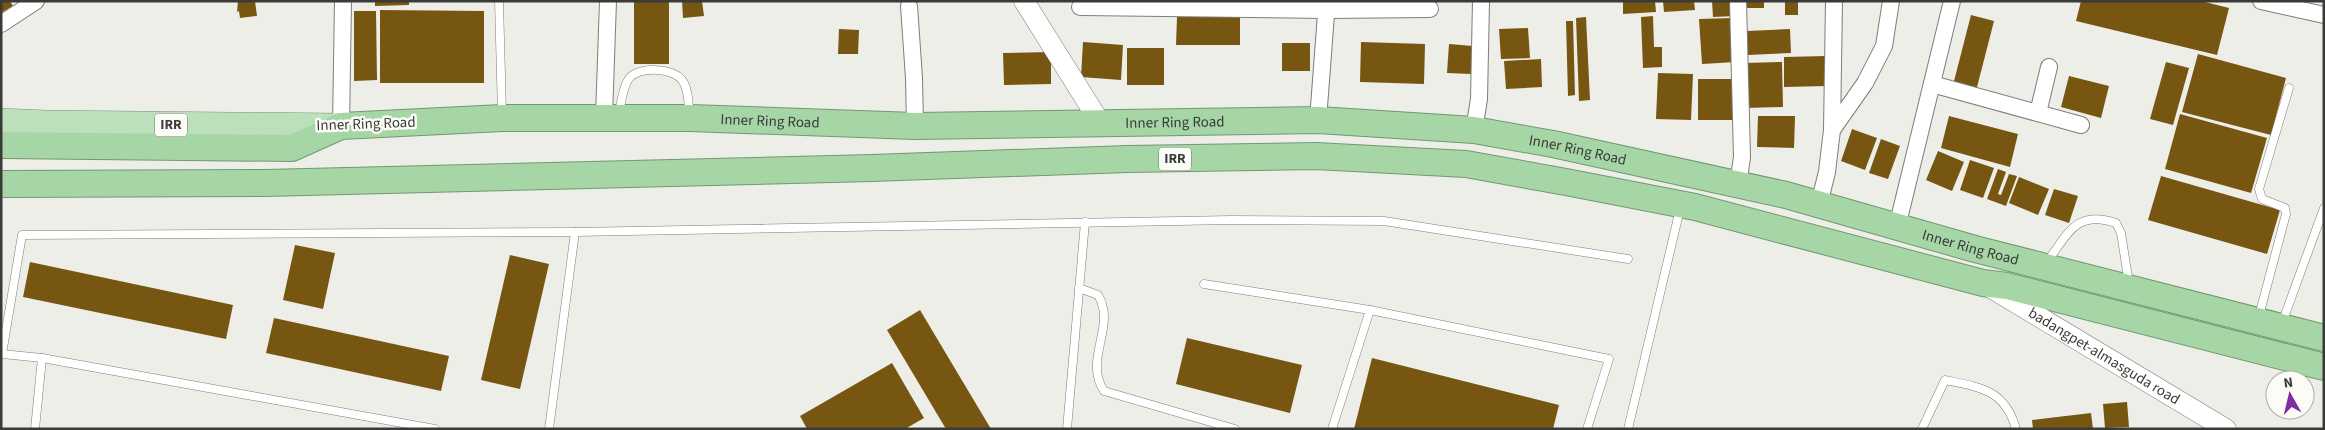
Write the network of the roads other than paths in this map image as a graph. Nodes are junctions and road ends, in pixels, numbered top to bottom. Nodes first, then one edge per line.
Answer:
1 (36, 1) edge
2 (342, 1) edge
3 (499, 1) edge
4 (608, 1) edge
5 (1024, 1) edge
6 (1481, 1) edge
7 (1738, 1) edge
8 (1834, 1) edge
9 (1891, 1) edge
10 (1952, 1) edge
11 (2261, 1) edge
12 (1144, 4) edge
13 (909, 6) dead end
14 (1327, 6) edge
15 (2304, 6) edge
16 (1080, 7) dead end
17 (1430, 8) dead end
18 (2324, 15) edge
19 (1, 24) edge
20 (2049, 67) dead end
21 (1932, 84) junction
22 (2289, 88) dead end
23 (2038, 113) junction
24 (502, 118) junction
25 (611, 118) junction
26 (690, 118) junction
27 (1318, 120) junction
28 (1, 121) edge
29 (1101, 124) junction
30 (2081, 125) dead end
31 (341, 126) junction
32 (914, 126) junction
33 (1474, 130) junction
34 (1832, 130) junction
35 (1, 145) edge
36 (1, 184) edge
37 (1738, 185) junction
38 (1681, 204) junction
39 (1819, 204) junction
40 (2324, 208) edge
41 (1085, 222) junction
42 (1898, 227) junction
43 (575, 232) junction
44 (1628, 259) dead end
45 (2044, 267) junction
46 (1983, 283) junction
47 (1204, 284) dead end
48 (1079, 288) junction
49 (2130, 289) junction
50 (1370, 310) junction
51 (2269, 324) junction
52 (2324, 338) edge
53 (42, 358) junction
54 (2324, 367) edge
55 (35, 429) edge
56 (435, 429) edge
57 (549, 429) edge
58 (1067, 429) edge
59 (1234, 429) edge
60 (1332, 429) edge
61 (1588, 429) edge
62 (1628, 429) edge
63 (1922, 429) edge
64 (2016, 429) edge
65 (2226, 429) edge

1 - 19 street
2 - 31 street
3 - 24 lane
4 - 25 street
5 - 29 street
6 - 33 street
7 - 37 street
8 - 34 street
9 - 34 street
10 - 21 street
11 - 15 street
12 - 14 street
12 - 16 street
13 - 32 street
14 - 17 street
14 - 27 street
15 - 18 street
20 - 23 street
21 - 23 street
21 - 42 street
22 - 51 lane
23 - 30 street
24 - 25 highway, Inner Ring Road / IRR
24 - 31 highway, Inner Ring Road / IRR
25 - 26 highway, Inner Ring Road / IRR
25 - 26 lane
26 - 32 highway, Inner Ring Road / IRR
27 - 29 highway, Inner Ring Road / IRR
27 - 33 highway, Inner Ring Road / IRR
28 - 31 main road, Inner Ring Road / IRR
29 - 32 highway, Inner Ring Road / IRR
31 - 35 highway
33 - 37 highway, Inner Ring Road / IRR
34 - 39 street
36 - 38 highway, Inner Ring Road / IRR
37 - 39 highway, Inner Ring Road / IRR
38 - 46 highway, Inner Ring Road / IRR
38 - 62 lane
39 - 42 highway, Inner Ring Road / IRR
40 - 51 lane
41 - 43 lane
41 - 44 lane
41 - 48 lane
42 - 45 highway, Inner Ring Road / IRR
43 - 53 lane
43 - 57 lane
45 - 49 highway, Inner Ring Road / IRR
45 - 49 lane
46 - 54 highway, Inner Ring Road / IRR
46 - 65 street, badangpet-almasguda road
47 - 50 lane
48 - 58 lane
48 - 59 lane
49 - 51 highway, Inner Ring Road / IRR
50 - 60 lane
50 - 61 lane
51 - 52 highway, Inner Ring Road / IRR
53 - 55 lane
53 - 56 lane
63 - 64 lane

